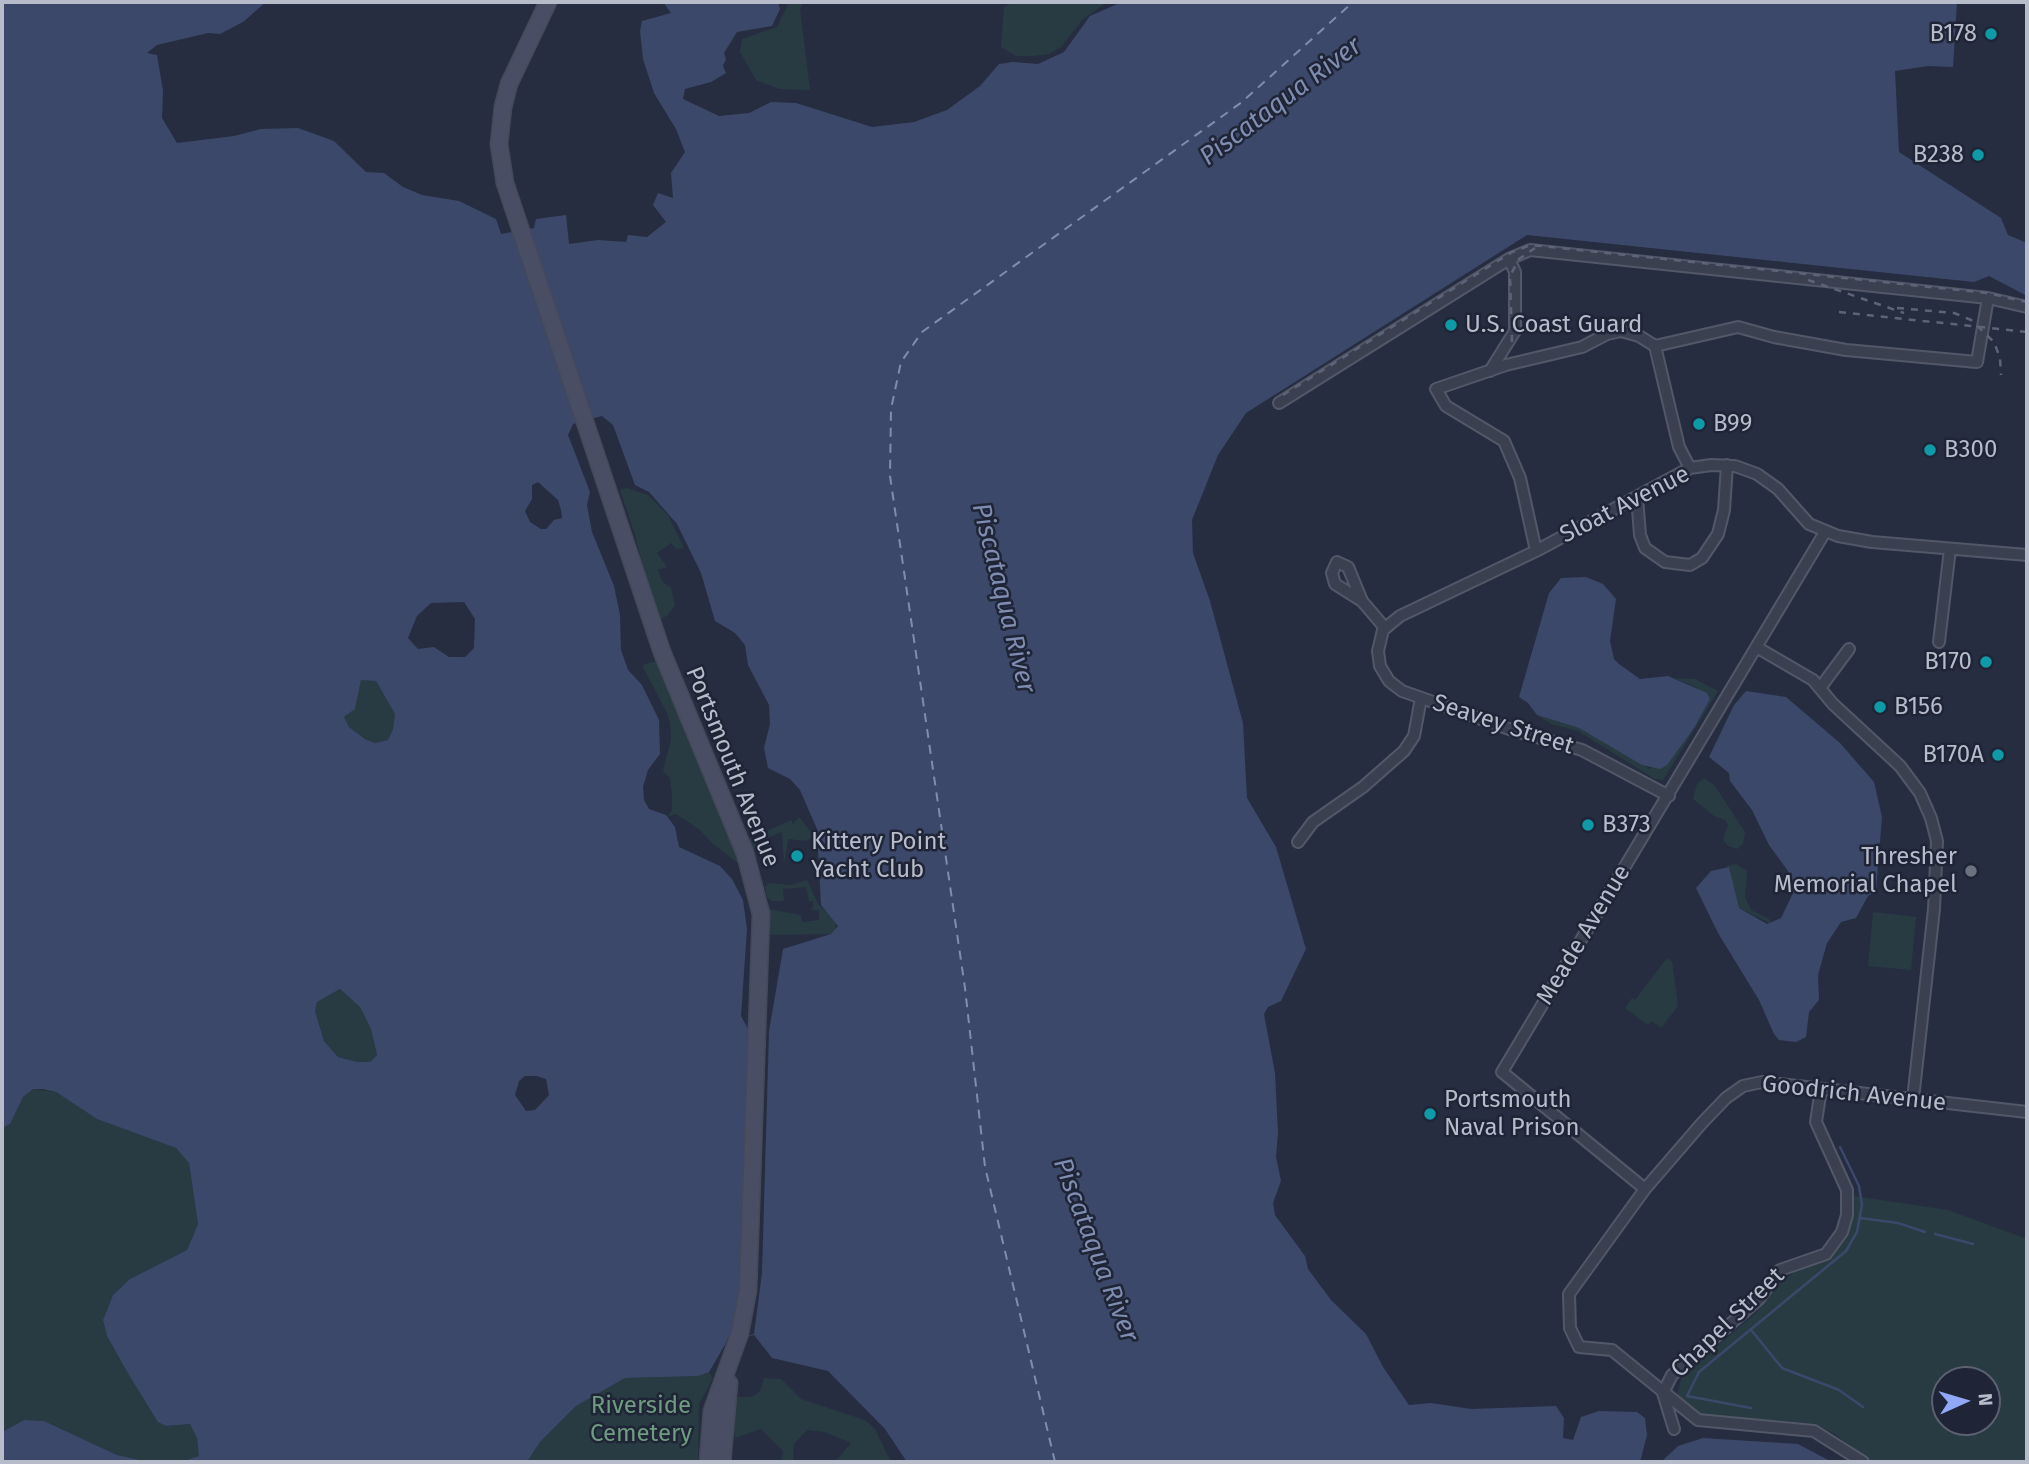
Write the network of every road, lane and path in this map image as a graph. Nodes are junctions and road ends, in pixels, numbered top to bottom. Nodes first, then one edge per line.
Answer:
1 (548, 2) edge
2 (1509, 259) junction
3 (1988, 298) junction
4 (2027, 307) edge
5 (1655, 346) junction
6 (1490, 371) junction
7 (1279, 403) dead end
8 (1727, 465) junction
9 (1690, 468) junction
10 (1637, 497) junction
11 (1825, 532) junction
12 (1950, 549) junction
13 (1536, 551) junction
14 (2027, 555) edge
15 (1362, 601) dead end
16 (1385, 628) junction
17 (1939, 642) dead end
18 (1758, 648) junction
19 (1849, 649) dead end
20 (1820, 688) junction
21 (1421, 698) junction
22 (1668, 796) junction
23 (1298, 842) dead end
24 (1821, 1089) junction
25 (1913, 1099) junction
26 (2027, 1112) edge
27 (1645, 1189) junction
28 (734, 1353) junction
29 (1663, 1393) junction
30 (1674, 1429) dead end
31 (708, 1462) edge
32 (722, 1462) edge
33 (1863, 1462) edge

1 - 28 main road, Portsmouth Avenue
2 - 3 street
2 - 6 street
2 - 7 street
3 - 4 street
3 - 5 street
5 - 6 street
5 - 9 street
6 - 13 street
8 - 9 street, Sloat Avenue
8 - 10 street
8 - 11 street, Sloat Avenue
9 - 10 street, Sloat Avenue
10 - 13 street, Sloat Avenue
11 - 12 street, Sloat Avenue
11 - 18 street, Meade Avenue
12 - 14 street, Sloat Avenue
12 - 17 street
13 - 16 street, Sloat Avenue
15 - 16 street
16 - 21 street, Seavey Street
18 - 20 street
18 - 22 street, Meade Avenue
19 - 20 street
20 - 25 street
21 - 22 street, Seavey Street
21 - 23 street
22 - 27 street, Meade Avenue
24 - 25 street, Goodrich Avenue
24 - 27 street, Goodrich Avenue
24 - 29 street, Chapel Street
25 - 26 street, Goodrich Avenue
27 - 29 street, Goodrich Avenue
28 - 31 main road, Portsmouth Avenue
28 - 32 main road, Portsmouth Avenue
29 - 30 street, Chapel Street
29 - 33 street

